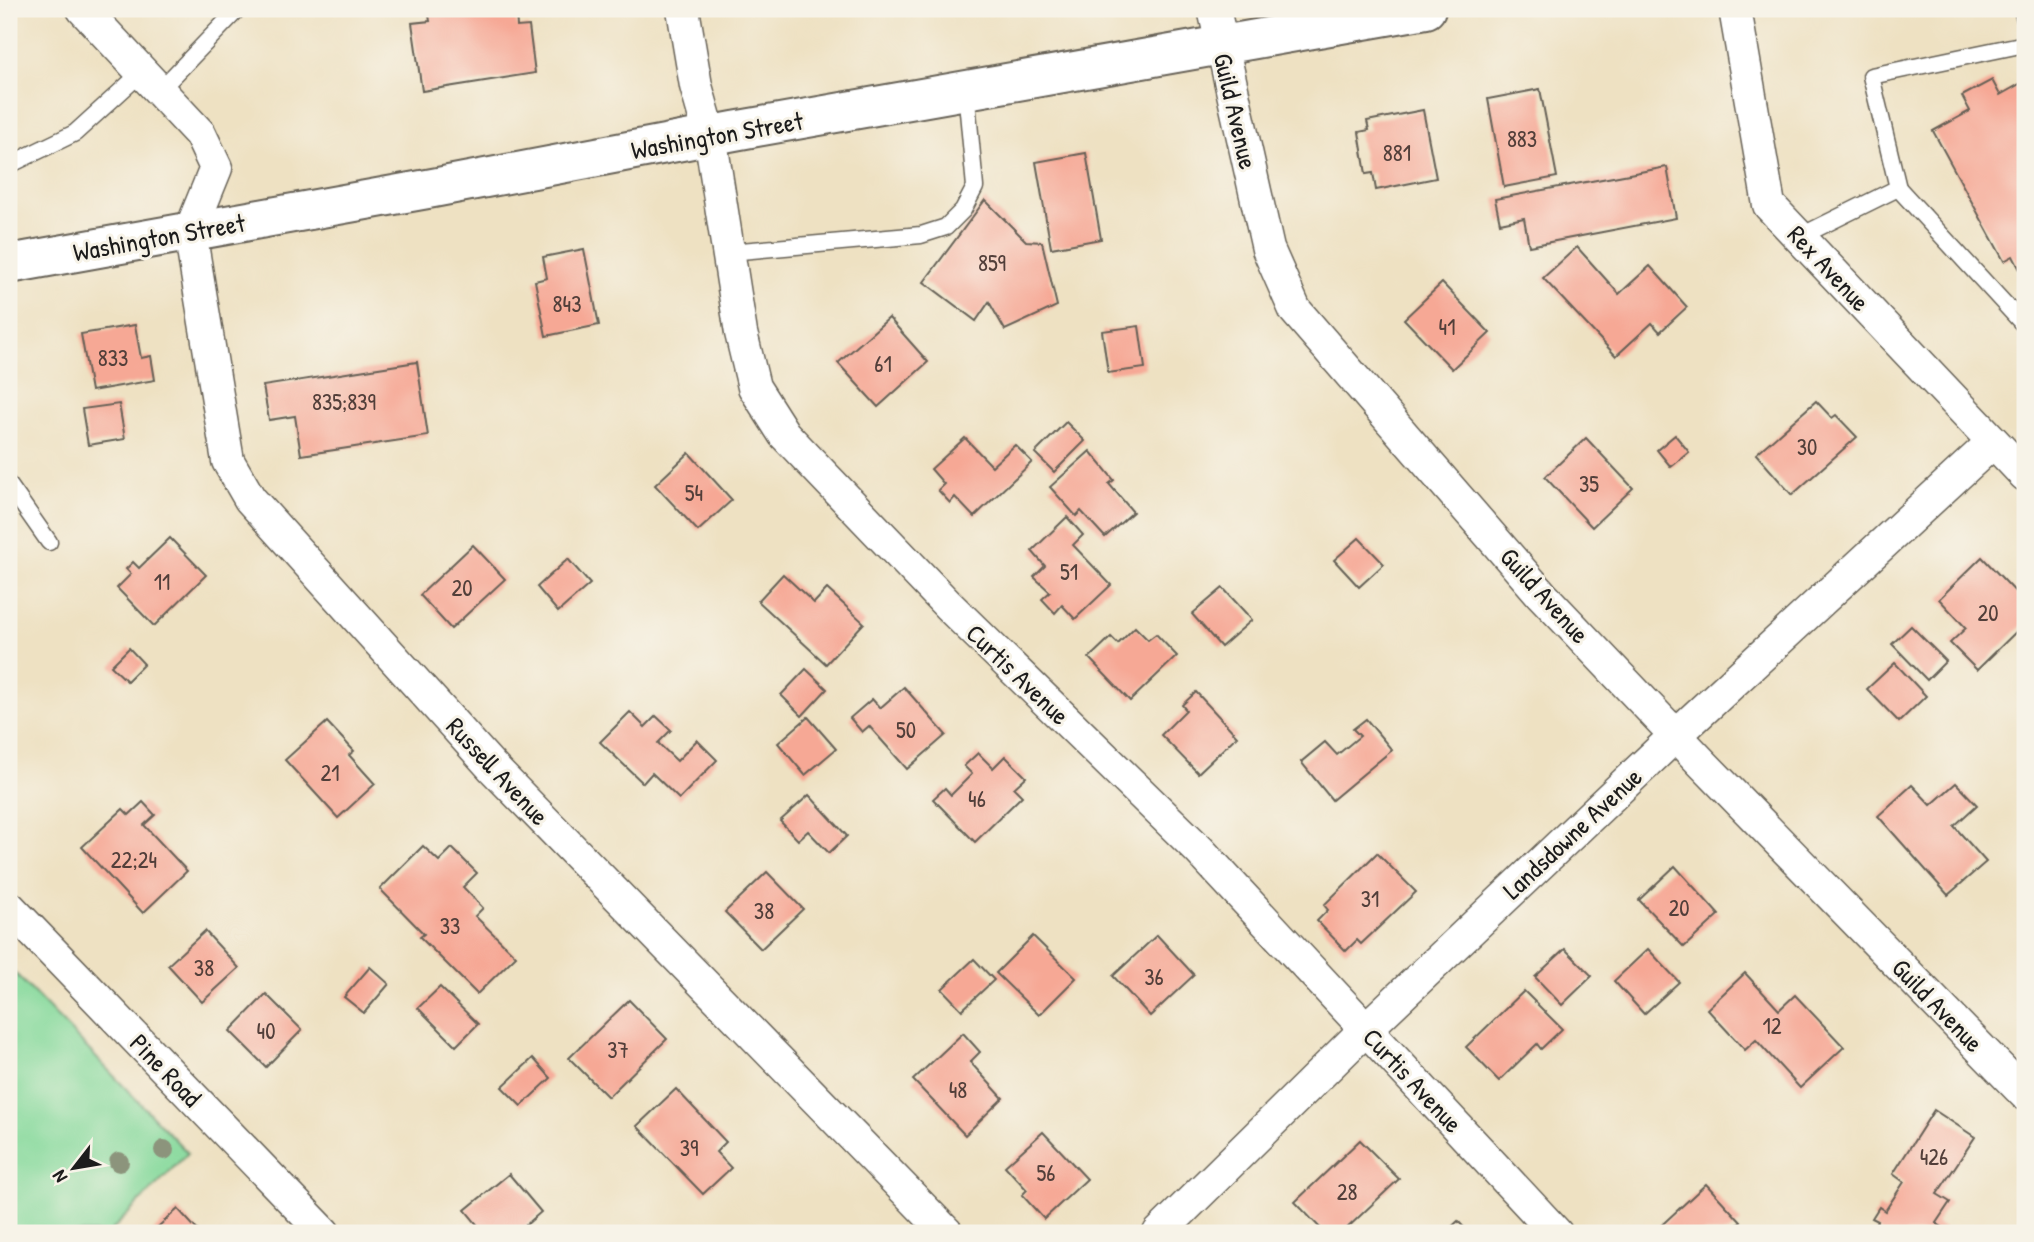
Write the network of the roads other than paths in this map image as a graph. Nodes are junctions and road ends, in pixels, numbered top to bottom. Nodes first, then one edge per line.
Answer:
1 (83, 9) edge
2 (238, 9) edge
3 (683, 9) edge
4 (1214, 9) edge
5 (1426, 9) edge
6 (1735, 9) edge
7 (2022, 9) edge
8 (2025, 20) edge
9 (2025, 44) edge
10 (1221, 46) junction
11 (150, 81) junction
12 (967, 90) junction
13 (710, 135) junction
14 (9, 165) edge
15 (1898, 188) junction
16 (190, 232) junction
17 (1799, 237) junction
18 (729, 252) junction
19 (9, 264) edge
20 (2025, 326) edge
21 (1993, 442) junction
22 (2025, 475) edge
23 (9, 485) edge
24 (49, 542) dead end
25 (1676, 735) junction
26 (9, 906) edge
27 (1366, 1029) junction
28 (2025, 1094) edge
29 (324, 1233) edge
30 (947, 1233) edge
31 (1159, 1233) edge
32 (1556, 1233) edge

1 - 11 street
2 - 11 lane
3 - 13 street, Curtis Avenue
4 - 10 street, Guild Avenue
5 - 10 main road, Washington Street
6 - 17 street, Rex Avenue
7 - 8 lane
9 - 15 lane
10 - 12 main road, Washington Street
10 - 25 street, Guild Avenue
11 - 14 lane
11 - 16 street
12 - 13 main road, Washington Street
12 - 18 lane
13 - 16 main road, Washington Street
13 - 18 street, Curtis Avenue
15 - 17 lane
15 - 20 lane
16 - 19 main road, Washington Street
16 - 30 street, Russell Avenue
17 - 21 street, Rex Avenue
18 - 27 street, Curtis Avenue
21 - 22 street, Rex Avenue
21 - 25 street, Landsdowne Avenue
23 - 24 lane
25 - 27 street, Landsdowne Avenue
25 - 28 street, Guild Avenue
26 - 29 street, Pine Road
27 - 31 street, Landsdowne Avenue
27 - 32 street, Curtis Avenue

